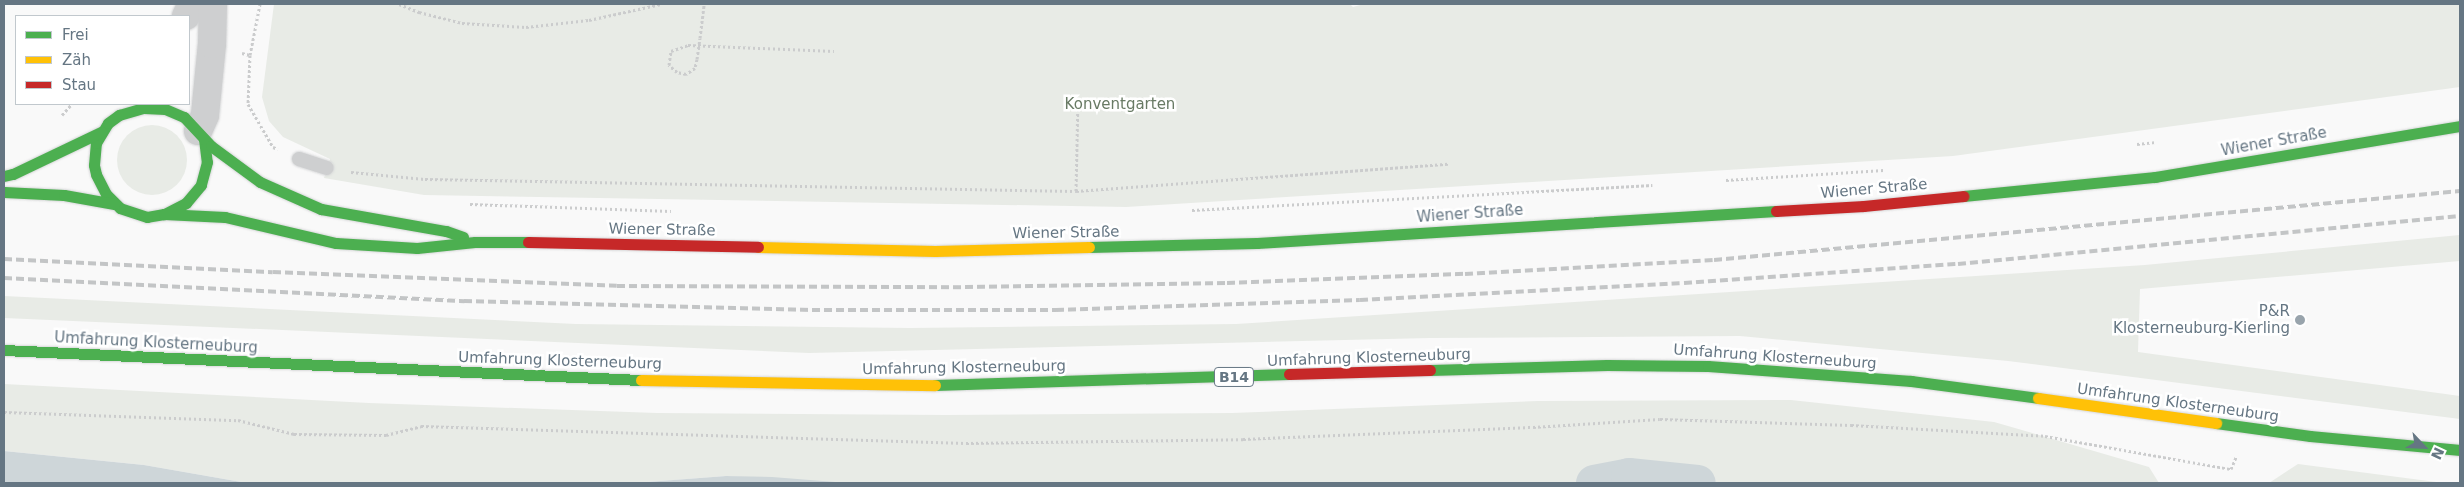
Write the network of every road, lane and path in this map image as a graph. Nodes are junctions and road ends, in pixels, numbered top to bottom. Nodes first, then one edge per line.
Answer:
1 (213, 4) edge
2 (260, 4) edge
3 (399, 4) edge
4 (661, 4) edge
5 (704, 4) edge
6 (235, 51) dead end
7 (834, 52) dead end
8 (250, 55) junction
9 (1078, 96) dead end
10 (132, 108) edge
11 (2460, 126) edge
12 (101, 132) junction
13 (201, 135) junction
14 (2162, 142) dead end
15 (2132, 145) dead end
16 (299, 159) joint
17 (1448, 164) dead end
18 (327, 168) joint
19 (1885, 170) dead end
20 (4, 176) edge
21 (1719, 181) dead end
22 (1660, 184) dead end
23 (1076, 191) junction
24 (4, 192) edge
25 (462, 203) dead end
26 (114, 204) junction
27 (675, 211) dead end
28 (1186, 211) dead end
29 (164, 214) junction
30 (476, 242) junction
31 (4, 350) edge
32 (4, 412) edge
33 (2460, 450) edge
34 (2151, 453) dead end

1 - 13 street
2 - 8 path
3 - 4 path
5 - 7 path, bridge
6 - 8 path
8 - 16 path
9 - 23 path
10 - 12 street, Wiener Straße
10 - 13 street, Wiener Straße
11 - 30 street, Wiener Straße
12 - 20 street, Wiener Straße
12 - 26 street
13 - 29 street, Wiener Straße
13 - 30 street, Wiener Straße
14 - 15 path
16 - 18 lane
17 - 23 path
18 - 23 path
19 - 21 path
22 - 28 path
24 - 26 street, Wiener Straße
25 - 27 path
26 - 29 street, Wiener Straße
29 - 30 street, Wiener Straße
31 - 33 street, Umfahrung Klosterneuburg / B14
32 - 34 path

